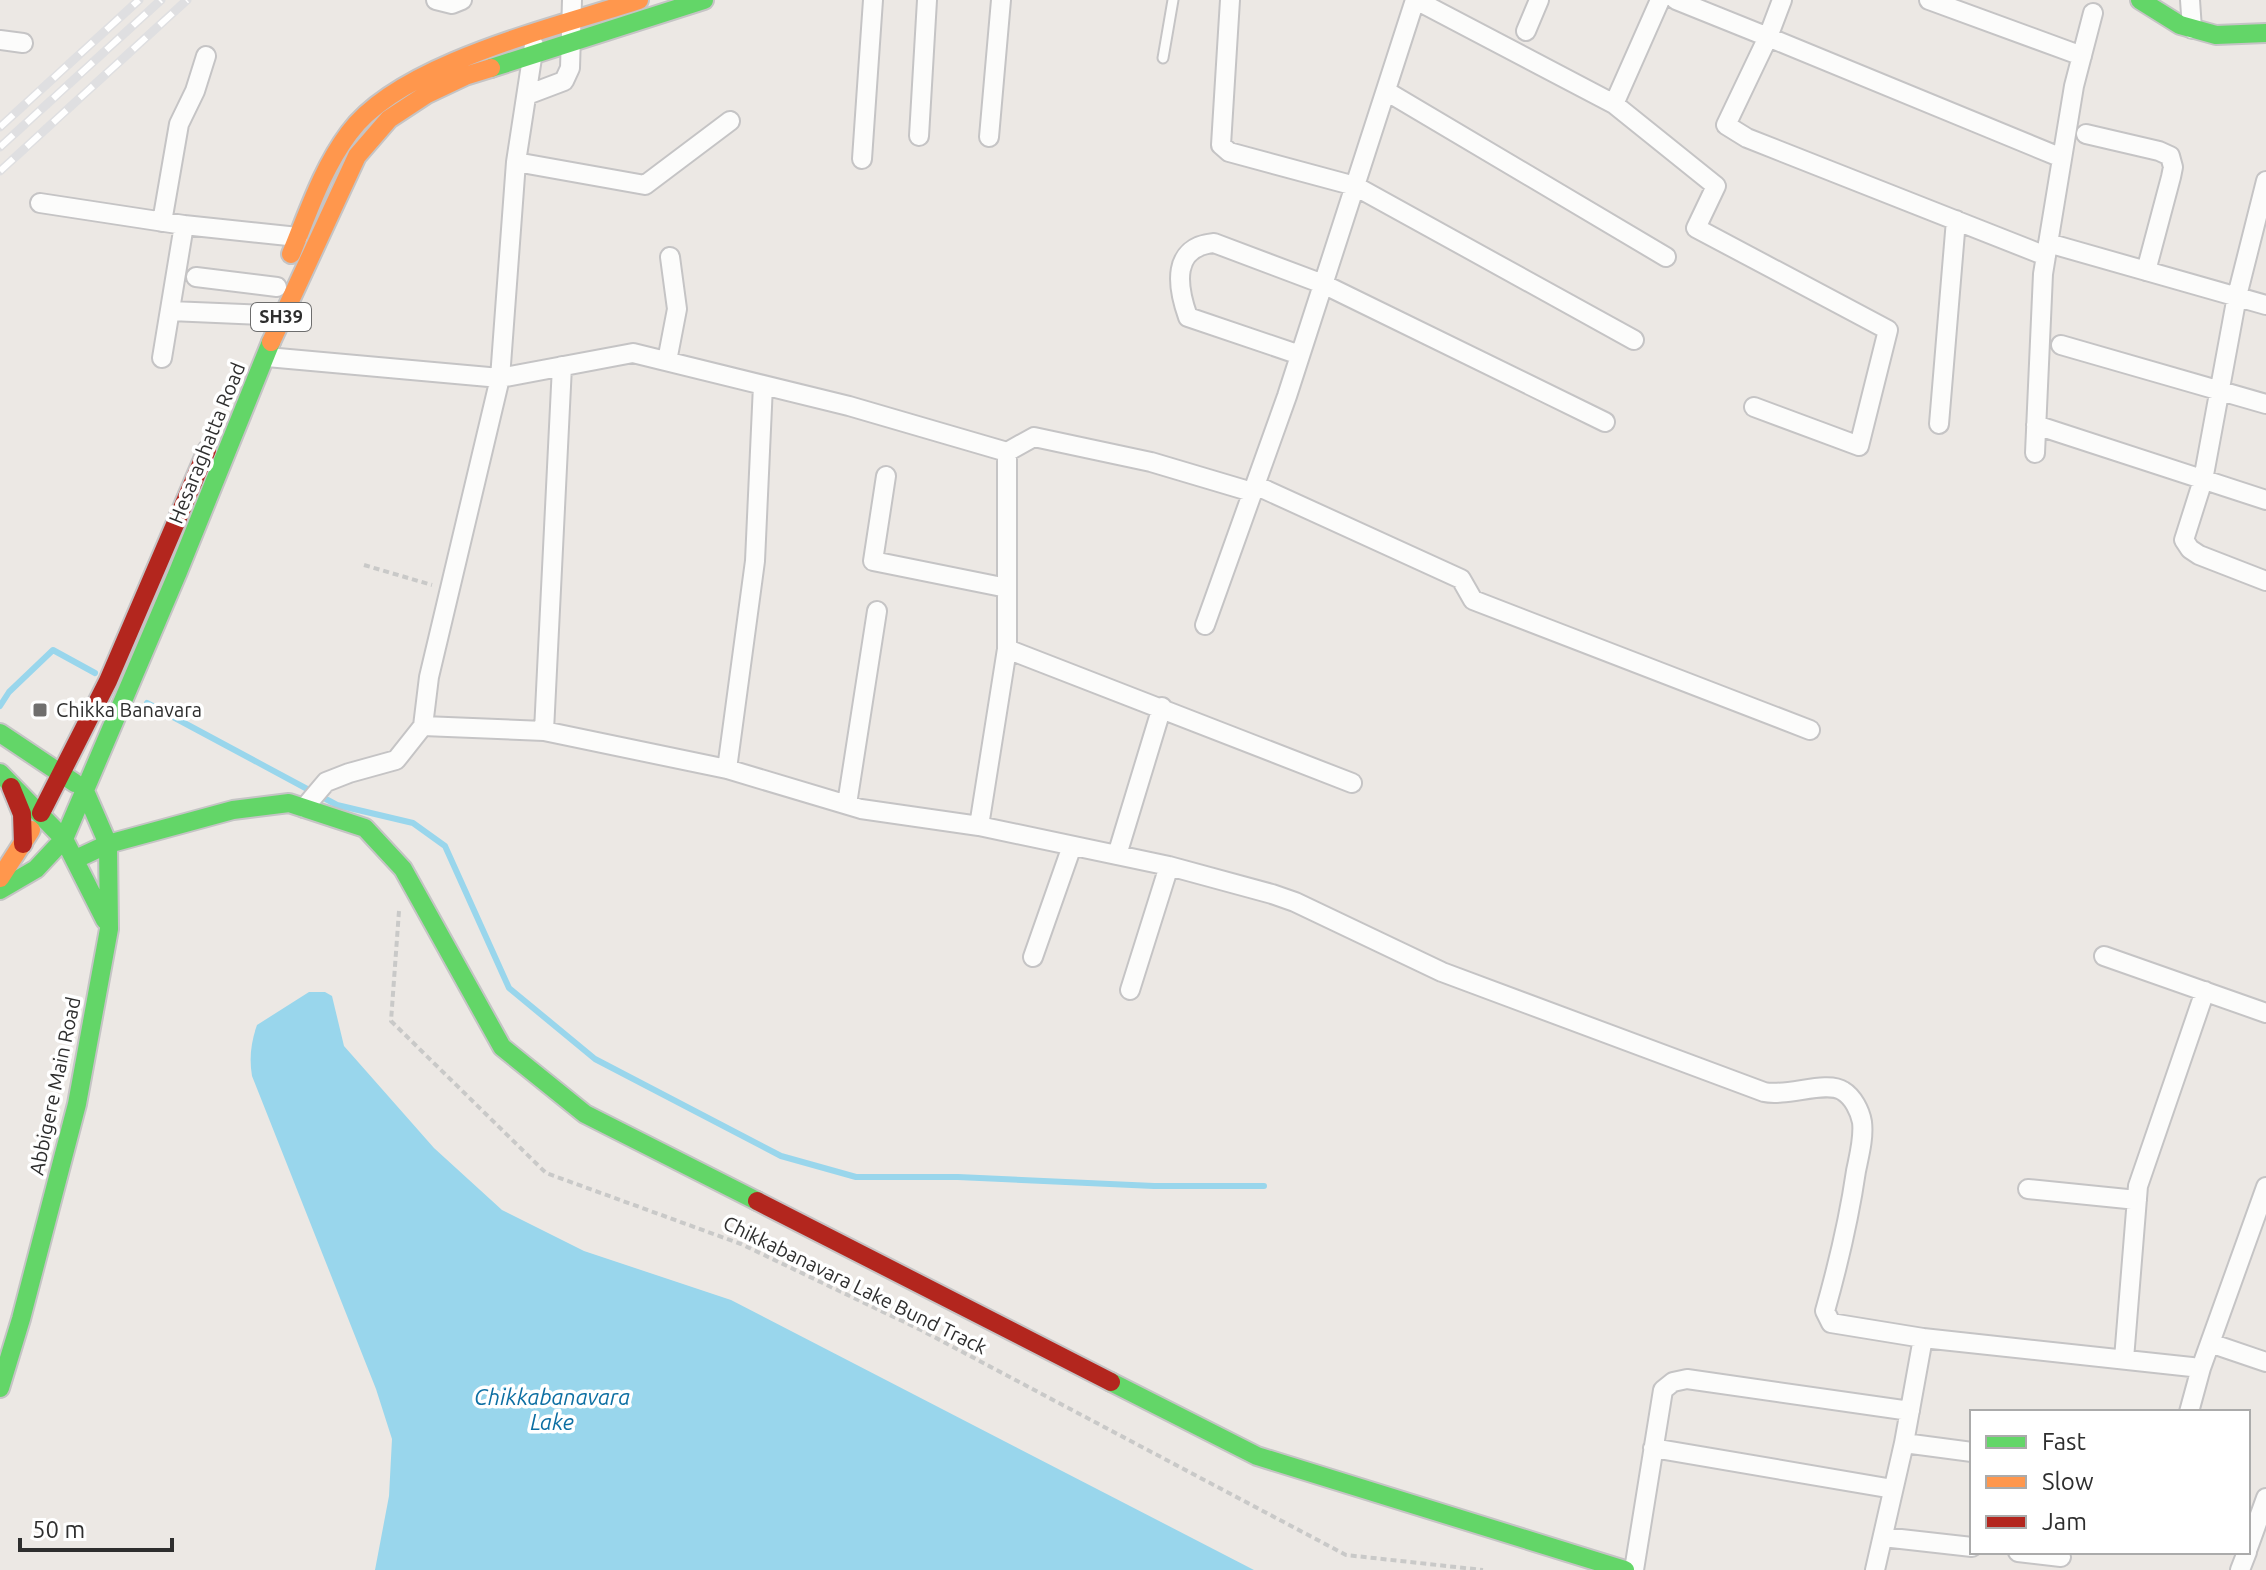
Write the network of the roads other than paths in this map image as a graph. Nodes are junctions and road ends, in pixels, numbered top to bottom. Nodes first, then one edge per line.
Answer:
1 (436, 0) edge
2 (462, 0) edge
3 (572, 0) edge
4 (639, 0) edge
5 (704, 0) edge
6 (873, 0) edge
7 (927, 0) edge
8 (1001, 0) edge
9 (1173, 0) edge
10 (1230, 0) edge
11 (1415, 0) edge
12 (1539, 0) edge
13 (1660, 0) edge
14 (1676, 0) edge
15 (1782, 0) edge
16 (1929, 0) edge
17 (2140, 0) edge
18 (2190, 0) edge
19 (2093, 13) dead end
20 (572, 23) junction
21 (2192, 29) junction
22 (1526, 31) dead end
23 (2266, 33) edge
24 (534, 35) junction
25 (1768, 37) junction
26 (0, 40) edge
27 (23, 43) dead end
28 (571, 44) junction
29 (206, 56) dead end
30 (2082, 56) junction
31 (533, 57) junction
32 (1163, 58) dead end
33 (1386, 91) junction
34 (527, 95) junction
35 (1614, 104) junction
36 (730, 121) dead end
37 (2086, 134) dead end
38 (919, 136) dead end
39 (989, 137) dead end
40 (2062, 158) junction
41 (862, 159) dead end
42 (516, 162) junction
43 (2266, 181) edge
44 (1355, 186) junction
45 (40, 203) dead end
46 (1956, 220) junction
47 (162, 222) junction
48 (184, 225) junction
49 (298, 237) junction
50 (2047, 249) junction
51 (670, 257) dead end
52 (1666, 257) dead end
53 (2146, 271) junction
54 (196, 277) dead end
55 (1323, 284) junction
56 (277, 287) junction
57 (2237, 296) junction
58 (2266, 305) edge
59 (170, 311) junction
60 (265, 315) junction
61 (265, 336) junction
62 (1634, 340) dead end
63 (2061, 345) dead end
64 (1300, 355) junction
65 (267, 357) junction
66 (162, 358) dead end
67 (667, 361) junction
68 (562, 366) junction
69 (500, 378) junction
70 (763, 385) junction
71 (2218, 391) junction
72 (2266, 404) edge
73 (1754, 407) dead end
74 (1605, 422) dead end
75 (1939, 424) dead end
76 (2036, 425) junction
77 (1007, 452) junction
78 (2035, 453) dead end
79 (886, 476) dead end
80 (2203, 480) junction
81 (1254, 489) junction
82 (2266, 500) edge
83 (2266, 581) edge
84 (1007, 588) junction
85 (877, 611) dead end
86 (1205, 625) dead end
87 (1007, 649) junction
88 (1162, 707) junction
89 (423, 726) junction
90 (1810, 730) dead end
91 (544, 731) junction
92 (1, 734) edge
93 (727, 769) junction
94 (61, 772) junction
95 (4, 777) edge
96 (1352, 783) dead end
97 (85, 791) junction
98 (847, 804) junction
99 (307, 805) junction
100 (41, 813) junction
101 (979, 826) junction
102 (64, 839) junction
103 (23, 844) junction
104 (108, 844) junction
105 (1072, 846) junction
106 (1117, 855) junction
107 (76, 859) junction
108 (1169, 866) junction
109 (0, 878) edge
110 (0, 890) edge
111 (109, 929) junction
112 (2104, 956) dead end
113 (1033, 957) dead end
114 (1130, 990) dead end
115 (2205, 991) junction
116 (2266, 1013) edge
117 (2266, 1187) edge
118 (2028, 1189) dead end
119 (2137, 1200) junction
120 (1923, 1338) junction
121 (2210, 1343) junction
122 (2124, 1359) junction
123 (2266, 1362) edge
124 (2201, 1368) junction
125 (0, 1388) edge
126 (2190, 1410) edge
127 (1910, 1411) junction
128 (1904, 1443) junction
129 (1653, 1448) junction
130 (1970, 1452) edge
131 (1893, 1489) junction
132 (2266, 1498) edge
133 (1883, 1537) junction
134 (2250, 1542) edge
135 (1970, 1547) edge
136 (2035, 1554) edge
137 (2061, 1557) dead end
138 (1625, 1570) edge
139 (1634, 1570) edge
140 (1875, 1570) edge

1 - 2 street
3 - 20 street
4 - 20 main road
5 - 28 main road, Hesaraghatta Road / SH39
6 - 41 street
7 - 38 street
8 - 39 street
9 - 32 lane
10 - 44 street
11 - 33 street
11 - 35 street
12 - 22 street
13 - 35 street
14 - 25 street
15 - 25 street
16 - 30 street
17 - 21 main road
18 - 21 street
19 - 30 street
20 - 24 main road
20 - 28 street
21 - 23 main road
24 - 31 street
24 - 49 main road
25 - 40 street
25 - 46 street
26 - 27 street
28 - 31 main road, Hesaraghatta Road / SH39
28 - 34 street
29 - 47 street
30 - 40 street
31 - 34 street
31 - 61 main road, Hesaraghatta Road / SH39
33 - 44 street
33 - 52 street
34 - 42 street
35 - 73 street
36 - 42 street
37 - 53 street
40 - 50 street
42 - 69 street
43 - 57 street
44 - 55 street
44 - 62 street
45 - 47 street
46 - 50 street
46 - 75 street
47 - 48 street
48 - 49 street
48 - 59 street
49 - 56 main road
50 - 53 street
50 - 76 street
51 - 67 street
53 - 57 street
54 - 56 street
55 - 64 street
55 - 64 street
55 - 74 street
56 - 60 main road
57 - 58 street
57 - 71 street
59 - 60 street
59 - 66 street
60 - 61 main road
61 - 65 main road, Hesaraghatta Road / SH39
61 - 94 main road
63 - 71 street
64 - 81 street
65 - 69 street
65 - 97 main road, Hesaraghatta Road / SH39
67 - 68 street
67 - 70 street
68 - 69 street
68 - 91 street
69 - 89 street
70 - 77 street
70 - 93 street
71 - 72 street
71 - 80 street
76 - 78 street
76 - 80 street
77 - 81 street
77 - 84 street
79 - 84 street
80 - 82 street
80 - 83 street
81 - 86 street
81 - 90 street
84 - 87 street
85 - 98 street
87 - 88 street
87 - 101 street
88 - 96 street
88 - 106 street
89 - 91 street
89 - 99 street
91 - 93 street
92 - 94 main road
93 - 98 street
94 - 97 main road
94 - 100 main road
95 - 100 main road
95 - 103 main road
97 - 102 main road, Hesaraghatta Road / SH39
97 - 104 main road, Abbigere Main Road
98 - 101 street
99 - 104 main road
99 - 138 main road
100 - 102 main road
100 - 103 main road
101 - 105 street
102 - 107 main road
102 - 110 main road, Hesaraghatta Road
103 - 109 main road
104 - 107 main road
104 - 111 main road, Abbigere Main Road
105 - 106 street
105 - 113 street
106 - 108 street
107 - 111 main road
108 - 114 street
108 - 120 street
111 - 125 main road, Abbigere Main Road
112 - 115 street
115 - 116 street
115 - 119 street
117 - 121 street
118 - 119 street
119 - 122 street
120 - 122 street
120 - 127 street
121 - 123 street
121 - 124 street
122 - 124 street
124 - 126 street
127 - 128 street
127 - 129 street
128 - 130 street
128 - 131 street
129 - 131 street
129 - 139 street
131 - 133 street
132 - 134 street
133 - 135 street
133 - 140 street
136 - 137 street

